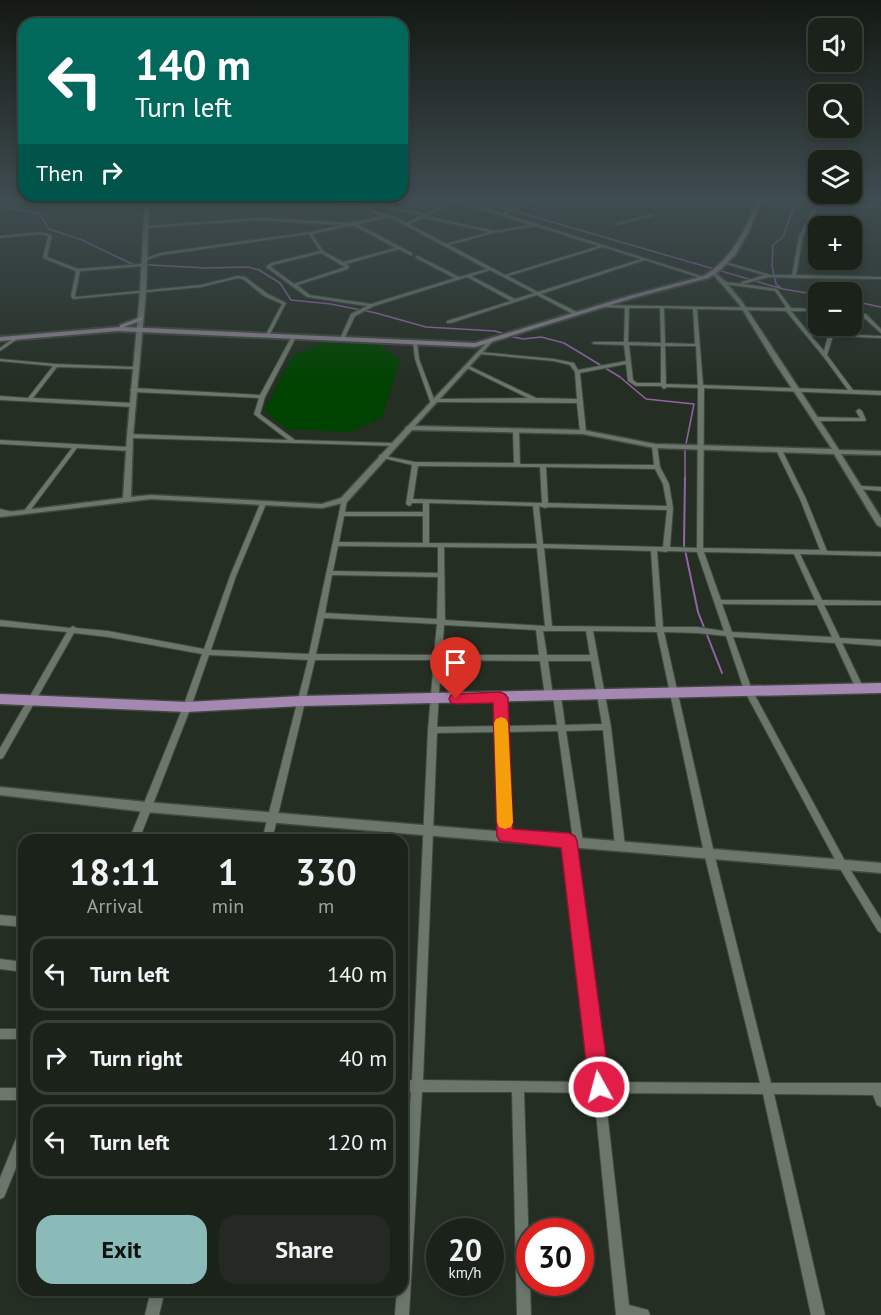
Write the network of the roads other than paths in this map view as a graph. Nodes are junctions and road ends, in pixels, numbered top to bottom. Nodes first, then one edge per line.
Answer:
1 (54, 261) edge
2 (146, 261) edge
3 (284, 261) edge
4 (340, 261) edge
5 (349, 261) edge
6 (426, 261) edge
7 (476, 261) edge
8 (552, 261) edge
9 (638, 261) edge
10 (653, 261) edge
11 (797, 261) edge
12 (143, 263) junction
13 (343, 263) junction
14 (725, 263) joint
15 (490, 269) junction
16 (78, 270) junction
17 (717, 271) junction
18 (467, 276) junction
19 (505, 276) junction
20 (769, 276) junction
21 (794, 277) junction
22 (459, 278) junction
23 (705, 278) junction
24 (881, 278) edge
25 (725, 283) junction
26 (294, 285) junction
27 (737, 285) junction
28 (143, 292) junction
29 (537, 293) junction
30 (513, 300) junction
31 (372, 305) junction
32 (601, 306) junction
33 (627, 306) junction
34 (662, 307) junction
35 (695, 307) junction
36 (742, 308) junction
37 (787, 308) junction
38 (808, 309) edge
39 (575, 313) junction
40 (862, 314) edge
41 (449, 322) dead end
42 (120, 327) junction
43 (140, 328) junction
44 (881, 332) edge
45 (808, 334) edge
46 (267, 336) junction
47 (810, 336) edge
48 (830, 336) edge
49 (862, 336) edge
50 (294, 337) junction
51 (881, 337) edge
52 (0, 338) edge
53 (17, 338) junction
54 (342, 339) junction
55 (415, 342) junction
56 (489, 342) junction
57 (594, 343) dead end
58 (626, 344) junction
59 (663, 344) junction
60 (698, 345) junction
61 (0, 350) edge
62 (480, 352) junction
63 (825, 355) junction
64 (0, 360) edge
65 (629, 362) junction
66 (56, 364) junction
67 (467, 366) junction
68 (135, 368) junction
69 (577, 372) junction
70 (664, 387) junction
71 (701, 388) junction
72 (134, 390) junction
73 (796, 390) junction
74 (852, 392) junction
75 (881, 393) edge
76 (262, 397) junction
77 (0, 398) edge
78 (29, 400) junction
79 (535, 400) junction
80 (579, 401) junction
81 (434, 402) junction
82 (132, 405) junction
83 (859, 411) dead end
84 (814, 419) junction
85 (408, 428) junction
86 (516, 431) junction
87 (583, 432) junction
88 (129, 436) junction
89 (292, 440) junction
90 (0, 442) edge
91 (393, 445) junction
92 (76, 446) junction
93 (656, 446) junction
94 (699, 447) junction
95 (129, 449) junction
96 (780, 452) junction
97 (835, 453) junction
98 (881, 453) edge
99 (381, 456) junction
100 (415, 464) junction
101 (517, 466) junction
102 (543, 466) junction
103 (657, 467) junction
104 (861, 488) junction
105 (881, 489) edge
106 (127, 498) junction
107 (344, 500) junction
108 (410, 501) junction
109 (426, 502) junction
110 (263, 504) junction
111 (536, 506) junction
112 (545, 506) junction
113 (670, 508) junction
114 (27, 511) junction
115 (0, 513) edge
116 (343, 514) junction
117 (407, 514) junction
118 (426, 514) junction
119 (881, 525) edge
120 (336, 544) junction
121 (426, 545) junction
122 (441, 545) junction
123 (538, 546) junction
124 (654, 549) junction
125 (670, 550) junction
126 (700, 550) junction
127 (796, 552) junction
128 (824, 552) junction
129 (881, 554) edge
130 (330, 573) junction
131 (441, 575) junction
132 (717, 602) junction
133 (821, 603) junction
134 (881, 603) edge
135 (321, 615) junction
136 (441, 622) junction
137 (0, 623) edge
138 (539, 628) junction
139 (549, 628) junction
140 (73, 629) junction
141 (589, 629) junction
142 (660, 631) junction
143 (729, 634) junction
144 (839, 641) junction
145 (881, 643) edge
146 (206, 652) junction
147 (312, 657) junction
148 (543, 657) junction
149 (594, 658) junction
150 (438, 659) junction
151 (860, 688) junction
152 (881, 688) edge
153 (748, 690) junction
154 (674, 692) junction
155 (601, 694) junction
156 (553, 696) junction
157 (500, 698) junction
158 (0, 699) edge
159 (434, 700) junction
160 (32, 701) junction
161 (301, 701) junction
162 (186, 707) junction
163 (562, 727) junction
164 (607, 727) junction
165 (501, 729) junction
166 (432, 730) junction
167 (0, 756) edge
168 (0, 790) edge
169 (146, 807) junction
170 (272, 818) junction
171 (427, 830) junction
172 (136, 834) edge
173 (268, 834) edge
174 (505, 836) junction
175 (573, 841) junction
176 (620, 846) junction
177 (709, 853) junction
178 (842, 864) junction
179 (881, 868) edge
180 (0, 920) edge
181 (18, 922) edge
182 (881, 928) edge
183 (0, 964) edge
184 (18, 966) edge
185 (0, 1034) edge
186 (18, 1034) edge
187 (408, 1086) edge
188 (417, 1086) junction
189 (519, 1086) junction
190 (599, 1087) junction
191 (767, 1088) junction
192 (879, 1089) edge
193 (0, 1094) edge
194 (18, 1094) edge
195 (881, 1101) edge
196 (18, 1147) edge
197 (0, 1193) edge
198 (408, 1223) edge
199 (157, 1296) edge
200 (403, 1296) edge
201 (623, 1313) edge
202 (152, 1315) edge
203 (402, 1315) edge
204 (524, 1315) edge
205 (643, 1315) edge
206 (818, 1315) edge

1 - 16 street
2 - 12 street
3 - 26 street
4 - 13 street
5 - 13 street
6 - 22 street
7 - 15 street
8 - 19 street
9 - 29 street
10 - 23 street
11 - 21 street
12 - 16 street
12 - 28 street
13 - 26 street
14 - 17 main road
14 - 20 street
15 - 18 street
15 - 19 street
16 - 28 street
17 - 23 main road
17 - 25 street
18 - 22 street
18 - 30 street
19 - 29 street
20 - 21 street
20 - 27 street
21 - 24 street
22 - 31 street
23 - 32 main road
25 - 27 street
25 - 36 street
26 - 31 street
27 - 37 street
28 - 43 street
28 - 46 street
29 - 30 street
29 - 39 street
30 - 41 street
31 - 54 street
32 - 33 street
32 - 39 main road
33 - 34 street
33 - 58 street
34 - 35 street
34 - 59 street
35 - 36 street
35 - 60 street
36 - 37 street
36 - 73 street
37 - 38 street
37 - 45 street
39 - 56 main road
40 - 44 street
42 - 43 main road
42 - 43 main road
42 - 52 main road
42 - 53 main road
43 - 46 main road
43 - 68 street
46 - 50 main road
47 - 63 street
48 - 63 street
49 - 51 street
50 - 54 main road
50 - 76 street
52 - 53 main road
53 - 61 street
54 - 55 main road
55 - 56 main road
55 - 81 street
56 - 62 street
57 - 58 street
58 - 59 street
58 - 65 street
59 - 60 street
59 - 70 street
60 - 71 street
62 - 67 street
62 - 69 street
63 - 74 street
64 - 66 street
65 - 69 street
65 - 70 street
66 - 68 street
66 - 78 street
67 - 79 street
67 - 81 street
68 - 72 street
69 - 80 street
70 - 71 street
71 - 73 street
71 - 94 street
72 - 76 street
72 - 82 street
73 - 74 street
73 - 84 street
74 - 75 street
76 - 89 street
77 - 78 street
78 - 82 street
79 - 80 street
79 - 81 street
80 - 87 street
81 - 85 street
82 - 88 street
83 - 84 street
84 - 97 street
85 - 86 street
85 - 91 street
86 - 87 street
86 - 101 street
87 - 93 street
88 - 89 street
88 - 95 street
89 - 91 street
90 - 92 street
91 - 99 street
92 - 95 street
92 - 114 street
93 - 94 street
93 - 103 street
94 - 96 street
94 - 126 street
95 - 106 street
96 - 97 street
96 - 128 street
97 - 98 street
97 - 104 street
99 - 100 street
99 - 107 street
100 - 101 street
100 - 108 street
101 - 102 street
102 - 103 street
102 - 112 street
103 - 113 street
104 - 105 street
104 - 119 street
106 - 110 street
106 - 114 street
107 - 110 street
107 - 116 street
108 - 109 street
108 - 117 street
109 - 111 street
109 - 118 street
110 - 146 street
111 - 112 street
111 - 123 street
112 - 113 street
113 - 125 street
114 - 115 street
116 - 117 street
116 - 120 street
117 - 118 street
118 - 121 street
120 - 121 street
120 - 130 street
121 - 122 street
122 - 123 street
122 - 131 street
123 - 124 street
123 - 139 street
124 - 125 street
124 - 142 street
125 - 126 street
126 - 127 street
126 - 132 street
127 - 128 street
127 - 133 street
128 - 129 street
130 - 131 street
130 - 135 street
131 - 136 street
132 - 133 street
132 - 143 street
133 - 134 street
133 - 144 street
135 - 136 street
135 - 147 street
136 - 138 street
136 - 150 street
137 - 140 street
138 - 139 street
138 - 148 street
139 - 141 street
140 - 146 street
140 - 160 street
141 - 142 street
141 - 149 street
142 - 143 street
142 - 154 street
143 - 144 street
143 - 153 street
144 - 145 street
144 - 151 street
146 - 147 street
146 - 162 street
147 - 150 street
147 - 161 street
148 - 149 street
148 - 150 street
148 - 156 street
149 - 155 street
150 - 159 street
151 - 152 main road
151 - 153 main road
153 - 154 main road
153 - 178 street
154 - 155 main road
154 - 177 street
155 - 156 main road
155 - 164 street
156 - 157 main road
156 - 163 street
157 - 159 main road
157 - 165 street
158 - 160 main road
159 - 161 main road
159 - 166 street
160 - 162 main road
160 - 167 street
161 - 162 main road
161 - 170 street
162 - 169 street
163 - 164 street
163 - 165 street
163 - 175 street
164 - 176 street
165 - 166 street
165 - 174 street
166 - 171 street
168 - 169 street
169 - 170 street
169 - 172 street
170 - 171 street
170 - 173 street
171 - 174 street
171 - 188 street
174 - 175 street
175 - 176 street
175 - 190 street
176 - 177 street
177 - 178 street
177 - 191 street
178 - 179 street
178 - 182 street
180 - 181 street
183 - 184 street
185 - 186 street
187 - 188 street
188 - 189 street
188 - 198 street
189 - 190 street
189 - 204 street
190 - 191 street
190 - 201 street
191 - 192 street
191 - 206 street
192 - 195 street
193 - 194 street
196 - 197 street
199 - 202 street
200 - 203 street
201 - 205 street

